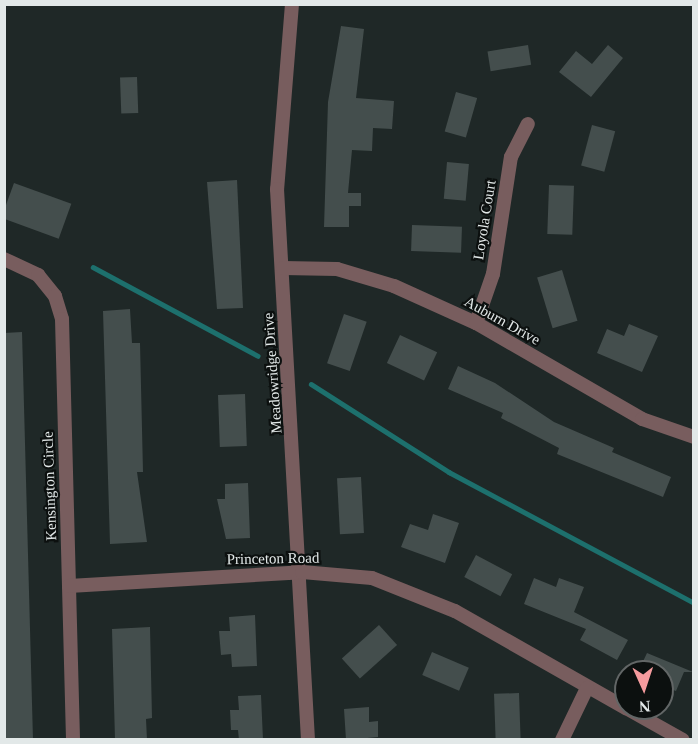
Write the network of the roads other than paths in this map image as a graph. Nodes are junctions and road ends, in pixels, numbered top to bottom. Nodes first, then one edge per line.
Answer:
1 (292, 4) edge
2 (528, 124) dead end
3 (4, 259) edge
4 (283, 268) junction
5 (476, 323) junction
6 (693, 437) edge
7 (302, 572) junction
8 (69, 586) junction
9 (587, 688) junction
10 (614, 702) edge
11 (647, 720) edge
12 (73, 740) edge
13 (308, 740) edge
14 (562, 740) edge
15 (683, 740) edge

1 - 4 street, Meadowridge Drive
2 - 5 street, Loyola Court
3 - 8 street, Kensington Circle
4 - 5 street, Auburn Drive
4 - 7 street, Meadowridge Drive
5 - 6 street, Auburn Drive
7 - 8 street, Princeton Road
7 - 9 street, Princeton Road
7 - 13 street, Meadowridge Drive
8 - 12 street, Kensington Circle
9 - 10 street, Princeton Road
9 - 14 street
11 - 15 street, Princeton Road

